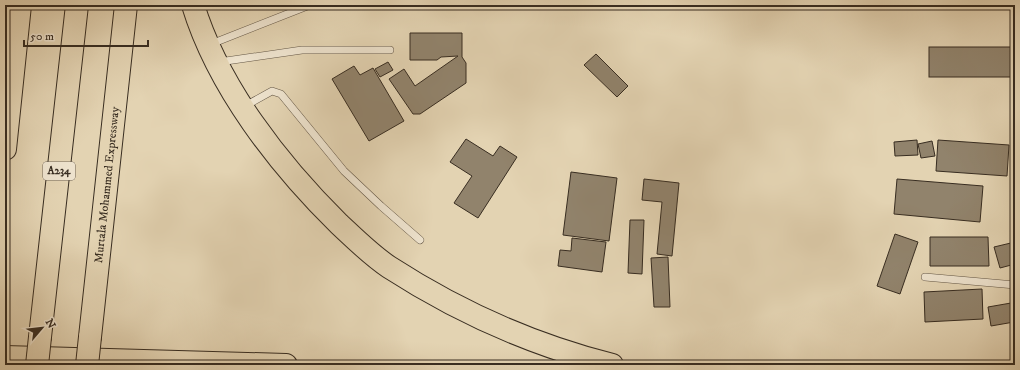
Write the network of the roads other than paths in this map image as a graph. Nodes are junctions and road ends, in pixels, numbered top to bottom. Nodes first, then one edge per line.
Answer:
1 (20, 5) edge
2 (77, 5) edge
3 (126, 5) edge
4 (193, 5) edge
5 (310, 5) edge
6 (390, 50) dead end
7 (213, 53) junction
8 (243, 107) junction
9 (5, 149) edge
10 (420, 240) dead end
11 (925, 277) dead end
12 (1015, 285) edge
13 (5, 357) edge
14 (38, 365) edge
15 (87, 365) edge
16 (286, 365) edge
17 (612, 365) edge

1 - 9 highway
2 - 14 highway, A234, bridge
3 - 15 highway, Murtala Mohammed Expressway, bridge
4 - 7 highway
5 - 7 lane
6 - 7 lane
7 - 8 highway
8 - 10 lane
8 - 17 highway
11 - 12 lane
13 - 16 highway

